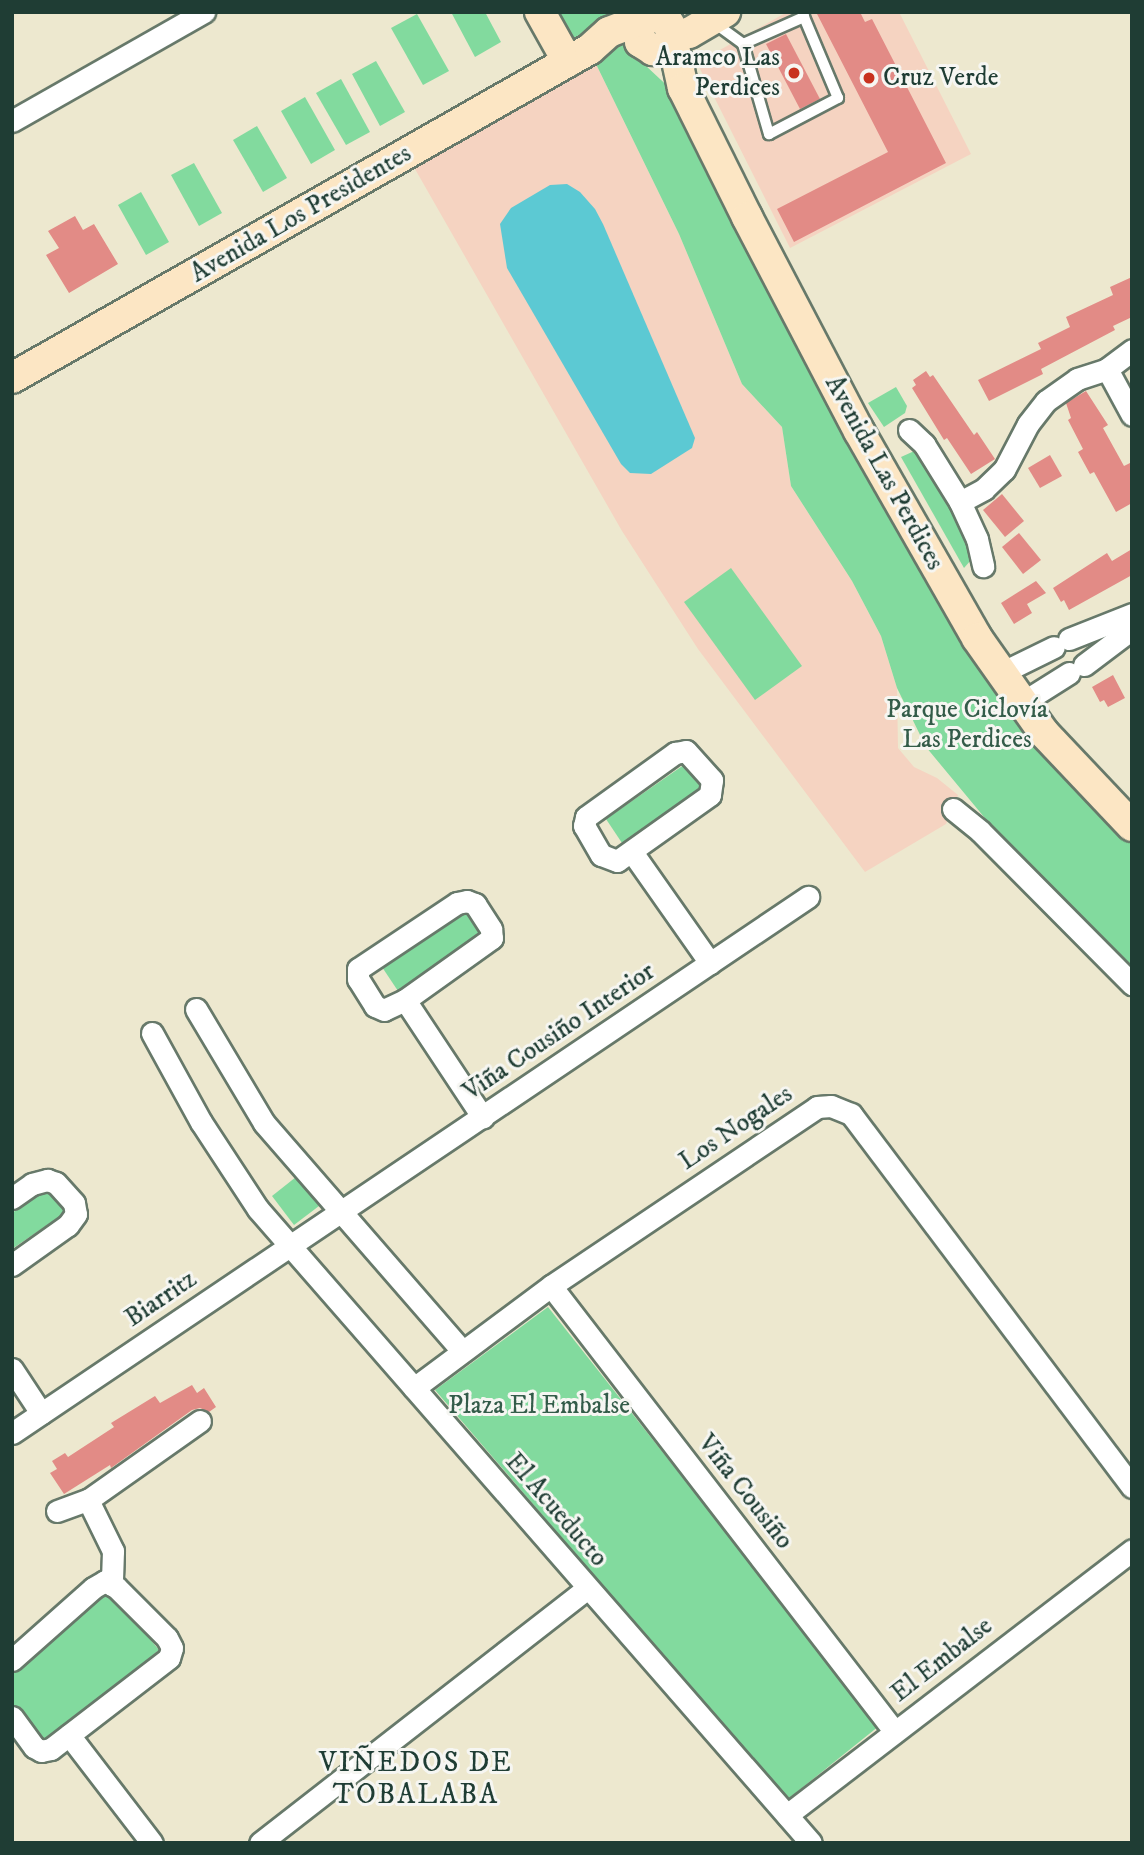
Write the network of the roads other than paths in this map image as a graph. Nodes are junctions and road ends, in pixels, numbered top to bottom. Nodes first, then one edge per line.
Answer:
1 (204, 12) edge
2 (540, 12) edge
3 (803, 15) edge
4 (718, 16) edge
5 (656, 28) edge
6 (743, 44) junction
7 (579, 55) junction
8 (12, 121) edge
9 (1132, 350) edge
10 (1107, 369) junction
11 (12, 378) edge
12 (1132, 415) edge
13 (909, 430) dead end
14 (960, 502) junction
15 (983, 566) dead end
16 (1132, 614) edge
17 (1132, 629) edge
18 (999, 674) junction
19 (1020, 704) junction
20 (953, 808) dead end
21 (1132, 826) edge
22 (632, 852) junction
23 (807, 897) dead end
24 (710, 963) junction
25 (1132, 984) edge
26 (405, 1000) junction
27 (196, 1009) dead end
28 (152, 1033) dead end
29 (484, 1118) junction
30 (12, 1198) edge
31 (340, 1210) junction
32 (290, 1247) junction
33 (12, 1265) edge
34 (551, 1286) junction
35 (462, 1351) junction
36 (12, 1369) edge
37 (414, 1388) junction
38 (41, 1413) junction
39 (200, 1421) dead end
40 (12, 1433) edge
41 (1132, 1487) edge
42 (88, 1500) junction
43 (57, 1511) dead end
44 (1132, 1550) edge
45 (112, 1585) junction
46 (587, 1588) junction
47 (12, 1660) edge
48 (12, 1717) edge
49 (895, 1732) junction
50 (69, 1735) junction
51 (787, 1815) junction
52 (152, 1843) edge
53 (260, 1843) edge
54 (811, 1843) edge

1 - 8 street
2 - 7 street
3 - 6 lane
3 - 6 lane
4 - 5 street, Avenida Los Presidentes
4 - 6 lane
5 - 7 street, Avenida Los Presidentes
5 - 18 street, Avenida Las Perdices
7 - 11 street, Avenida Los Presidentes
9 - 10 street
10 - 12 street
10 - 14 street
13 - 14 street
14 - 15 street
16 - 18 street
17 - 19 street
18 - 19 street, Avenida Las Perdices
19 - 21 street, Avenida Las Perdices
20 - 25 street
22 - 22 street
22 - 24 street
23 - 24 street, Viña Cousiño Interior
24 - 29 street, Viña Cousiño Interior
26 - 26 street
26 - 29 street
27 - 31 street
28 - 32 street, El Acueducto
29 - 31 street, Viña Cousiño Interior
30 - 33 street
31 - 32 street, Biarritz
31 - 35 street
32 - 37 street, El Acueducto
32 - 38 street, Biarritz
34 - 35 street, Los Nogales
34 - 41 street, Los Nogales
34 - 49 street, Viña Cousiño
35 - 37 street, Los Nogales
36 - 38 street
37 - 46 street, El Acueducto
38 - 40 street, Biarritz
39 - 42 street
42 - 43 street
42 - 45 street
44 - 49 street, El Embalse
45 - 47 street
45 - 50 street
46 - 51 street, El Acueducto
46 - 53 street
48 - 50 street
49 - 51 street, El Embalse
50 - 52 street
51 - 54 street, El Acueducto

